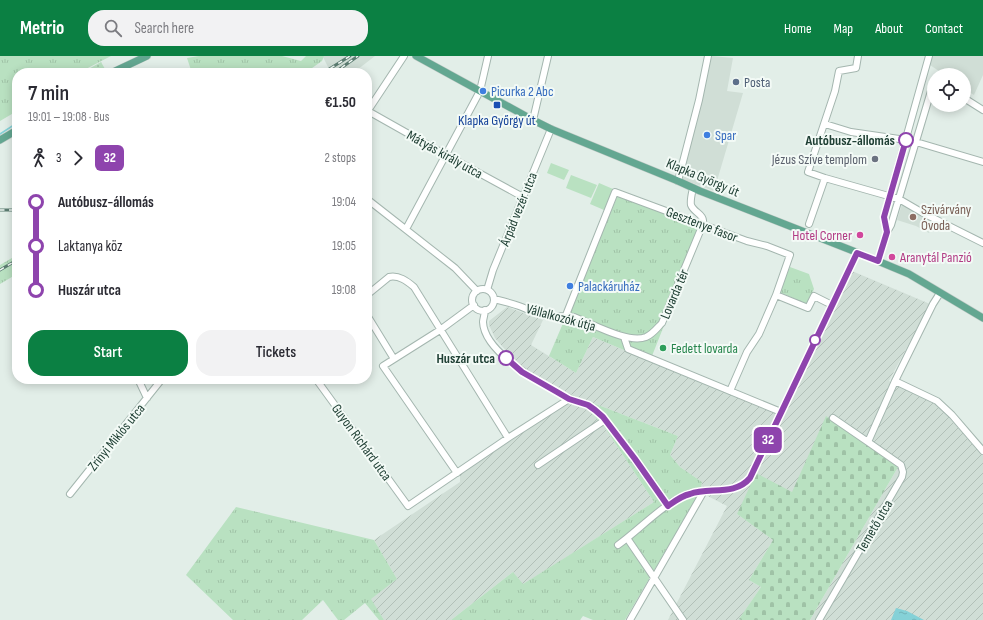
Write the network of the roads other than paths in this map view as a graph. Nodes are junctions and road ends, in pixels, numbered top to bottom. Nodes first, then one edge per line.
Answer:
1 (147, 56) edge
2 (404, 56) edge
3 (416, 56) edge
4 (488, 56) edge
5 (548, 56) edge
6 (708, 56) edge
7 (858, 56) edge
8 (929, 56) edge
9 (122, 68) edge
10 (924, 73) junction
11 (927, 75) edge
12 (480, 91) junction
13 (971, 102) edge
14 (372, 104) edge
15 (927, 104) edge
16 (983, 110) edge
17 (372, 115) edge
18 (533, 120) junction
19 (825, 124) junction
20 (551, 129) junction
21 (12, 133) edge
22 (0, 140) edge
23 (906, 140) junction
24 (916, 142) junction
25 (446, 155) junction
26 (983, 162) edge
27 (825, 178) junction
28 (678, 181) junction
29 (693, 188) junction
30 (890, 196) junction
31 (523, 197) junction
32 (899, 199) junction
33 (372, 203) edge
34 (703, 224) junction
35 (809, 224) dead end
36 (406, 229) junction
37 (887, 232) junction
38 (983, 243) edge
39 (857, 253) junction
40 (878, 261) junction
41 (488, 290) junction
42 (477, 291) junction
43 (372, 292) edge
44 (940, 292) junction
45 (776, 295) junction
46 (494, 299) junction
47 (474, 305) junction
48 (832, 305) junction
49 (485, 310) junction
50 (566, 315) junction
51 (983, 318) edge
52 (372, 323) edge
53 (440, 330) junction
54 (624, 337) junction
55 (394, 359) junction
56 (895, 381) junction
57 (140, 384) edge
58 (158, 384) edge
59 (320, 384) edge
60 (730, 391) junction
61 (147, 398) junction
62 (569, 399) junction
63 (781, 412) junction
64 (833, 418) dead end
65 (605, 420) junction
66 (508, 438) junction
67 (868, 442) junction
68 (983, 451) edge
69 (538, 465) dead end
70 (457, 473) junction
71 (704, 491) junction
72 (70, 494) dead end
73 (668, 506) junction
74 (627, 538) junction
75 (618, 545) dead end
76 (654, 578) junction
77 (630, 620) edge
78 (683, 620) edge
79 (819, 620) edge

1 - 9 main road
2 - 14 street
3 - 12 main road, Klapka György út
4 - 12 street
5 - 18 street
6 - 28 street
7 - 19 street
8 - 10 street
10 - 11 street
10 - 23 street
12 - 18 main road, Klapka György út
12 - 25 street
13 - 16 street
15 - 24 street
17 - 25 street, Mátyás király utca
18 - 20 main road, Klapka György út
19 - 23 street
19 - 27 street
20 - 28 main road, Klapka György út
20 - 31 street, Árpád vezér utca
21 - 22 main road
23 - 30 street
24 - 26 street
24 - 32 street
25 - 31 street, Mátyás király utca
25 - 36 street
27 - 30 street
27 - 35 street
28 - 29 main road, Klapka György út
29 - 34 street
29 - 39 main road, Klapka György út
30 - 32 street
30 - 37 street
31 - 41 street, Árpád vezér utca
32 - 37 street
32 - 38 street
33 - 36 street
34 - 45 street, Gesztenye fasor
34 - 50 street, Gesztenye fasor
34 - 54 street, Lovarda tér
36 - 42 street
37 - 40 street
39 - 40 main road, Klapka György út
39 - 48 street
40 - 44 main road, Klapka György út
41 - 42 street
41 - 46 street
42 - 47 street
43 - 53 street
44 - 51 main road, Klapka György út
44 - 56 street
45 - 48 street
45 - 60 street
46 - 49 street
46 - 50 street, Vállalkozók útja
47 - 49 street
47 - 53 street
48 - 63 street
49 - 62 street
50 - 54 street, Vállalkozók útja
52 - 55 street
53 - 55 street
53 - 66 street
54 - 60 street
55 - 70 street
56 - 67 street
56 - 68 street
57 - 61 street
58 - 61 street, Zrínyi Miklós utca
59 - 70 street, Guyon Richárd utca
60 - 63 street
61 - 72 street, Zrínyi Miklós utca
62 - 65 street
62 - 66 street
63 - 71 street
64 - 67 street, Temető utca
65 - 69 street
65 - 73 street
66 - 70 street
67 - 79 street, Temető utca
71 - 73 street
71 - 76 street
73 - 74 street
74 - 75 street
74 - 76 street
76 - 77 street
76 - 78 street

